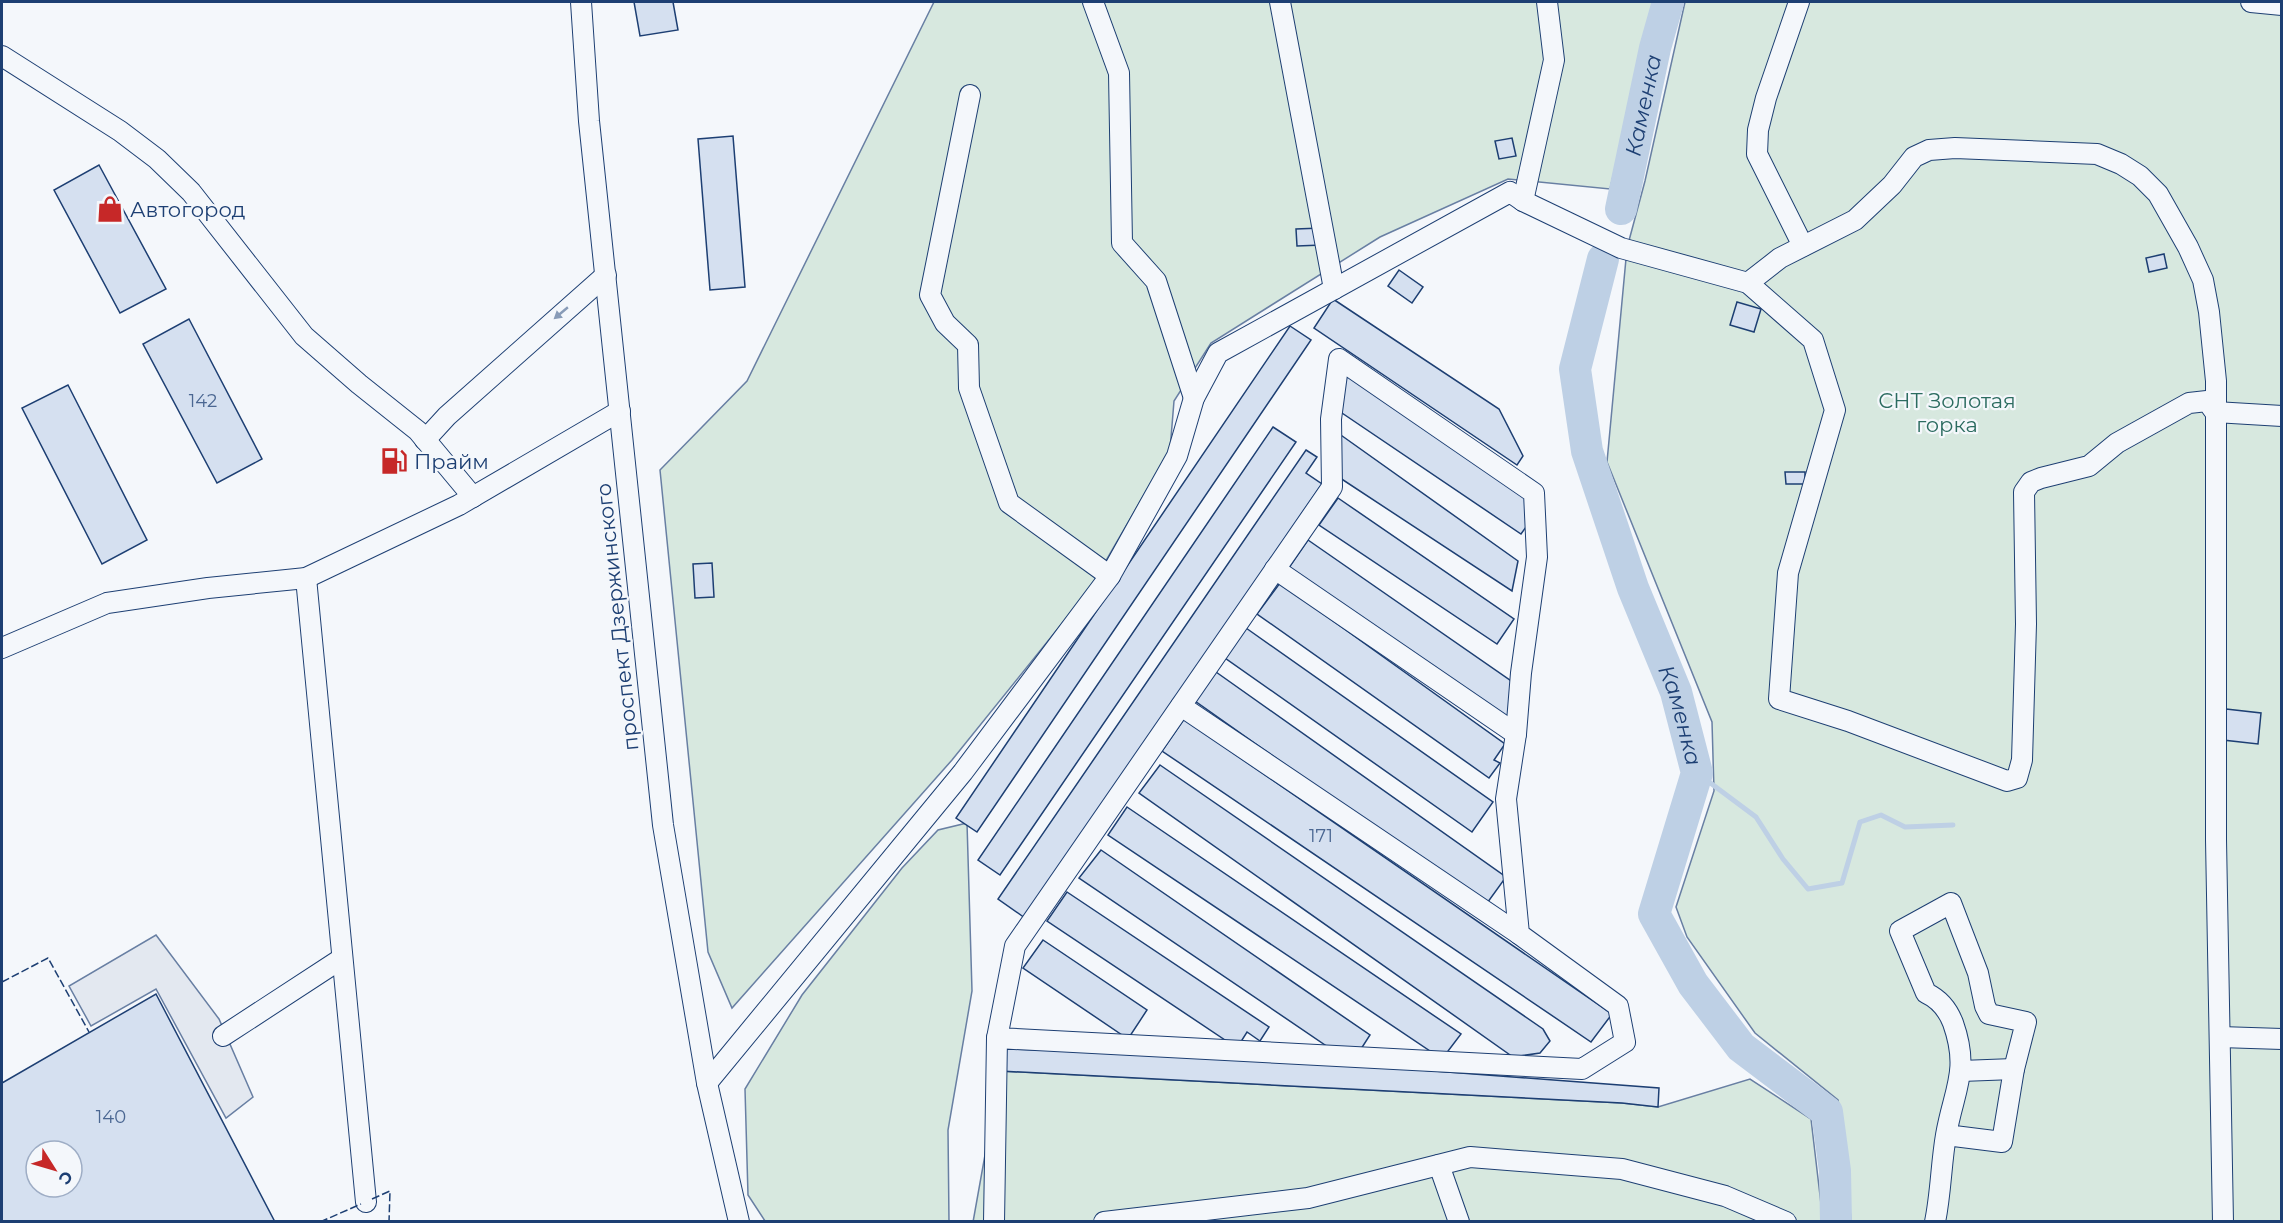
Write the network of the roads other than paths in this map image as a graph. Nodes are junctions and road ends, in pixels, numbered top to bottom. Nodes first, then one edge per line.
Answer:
1 (580, 2) edge
2 (1093, 2) edge
3 (1280, 2) edge
4 (1547, 2) edge
5 (1799, 2) edge
6 (2251, 2) edge
7 (2282, 5) edge
8 (2, 56) edge
9 (970, 95) dead end
10 (1523, 201) junction
11 (1803, 246) junction
12 (606, 275) junction
13 (1748, 283) junction
14 (1334, 289) junction
15 (1194, 398) junction
16 (621, 411) junction
17 (2215, 412) junction
18 (2282, 416) edge
19 (425, 440) junction
20 (473, 497) junction
21 (1275, 569) junction
22 (1110, 576) junction
23 (306, 578) junction
24 (2, 648) edge
25 (1181, 706) junction
26 (1516, 734) junction
27 (1519, 934) junction
28 (341, 959) junction
29 (222, 1036) dead end
30 (2220, 1037) junction
31 (997, 1038) junction
32 (2282, 1039) edge
33 (2014, 1069) junction
34 (1961, 1071) junction
35 (707, 1083) junction
36 (1946, 1135) junction
37 (1439, 1165) junction
38 (366, 1202) dead end
39 (739, 1221) edge
40 (994, 1221) edge
41 (1104, 1221) edge
42 (1459, 1221) edge
43 (1786, 1221) edge
44 (1935, 1221) edge
45 (2223, 1221) edge

1 - 12 street, проспект Дзержинского
2 - 15 street
3 - 14 street
4 - 10 street
5 - 11 street
6 - 7 street
8 - 19 street
9 - 22 street
10 - 13 street
10 - 14 street
11 - 13 street
11 - 17 street
12 - 16 street, проспект Дзержинского
12 -> 19 street
13 - 17 street
14 - 15 street
15 - 22 street
16 - 20 street
16 - 35 street, проспект Дзержинского
17 - 18 street
17 - 30 street
19 - 20 street
20 - 23 street
21 - 25 street
21 - 26 street
21 - 26 street
22 - 35 street
23 - 24 street
23 - 28 street
25 - 27 street
25 - 31 street
26 - 27 street
27 - 31 street
28 - 29 street
28 - 38 street
30 - 32 street
30 - 45 street
31 - 40 street
33 - 34 street
33 - 34 street
33 - 36 street
34 - 36 street
35 - 39 street, проспект Дзержинского
36 - 44 street
37 - 41 street
37 - 42 street
37 - 43 street

